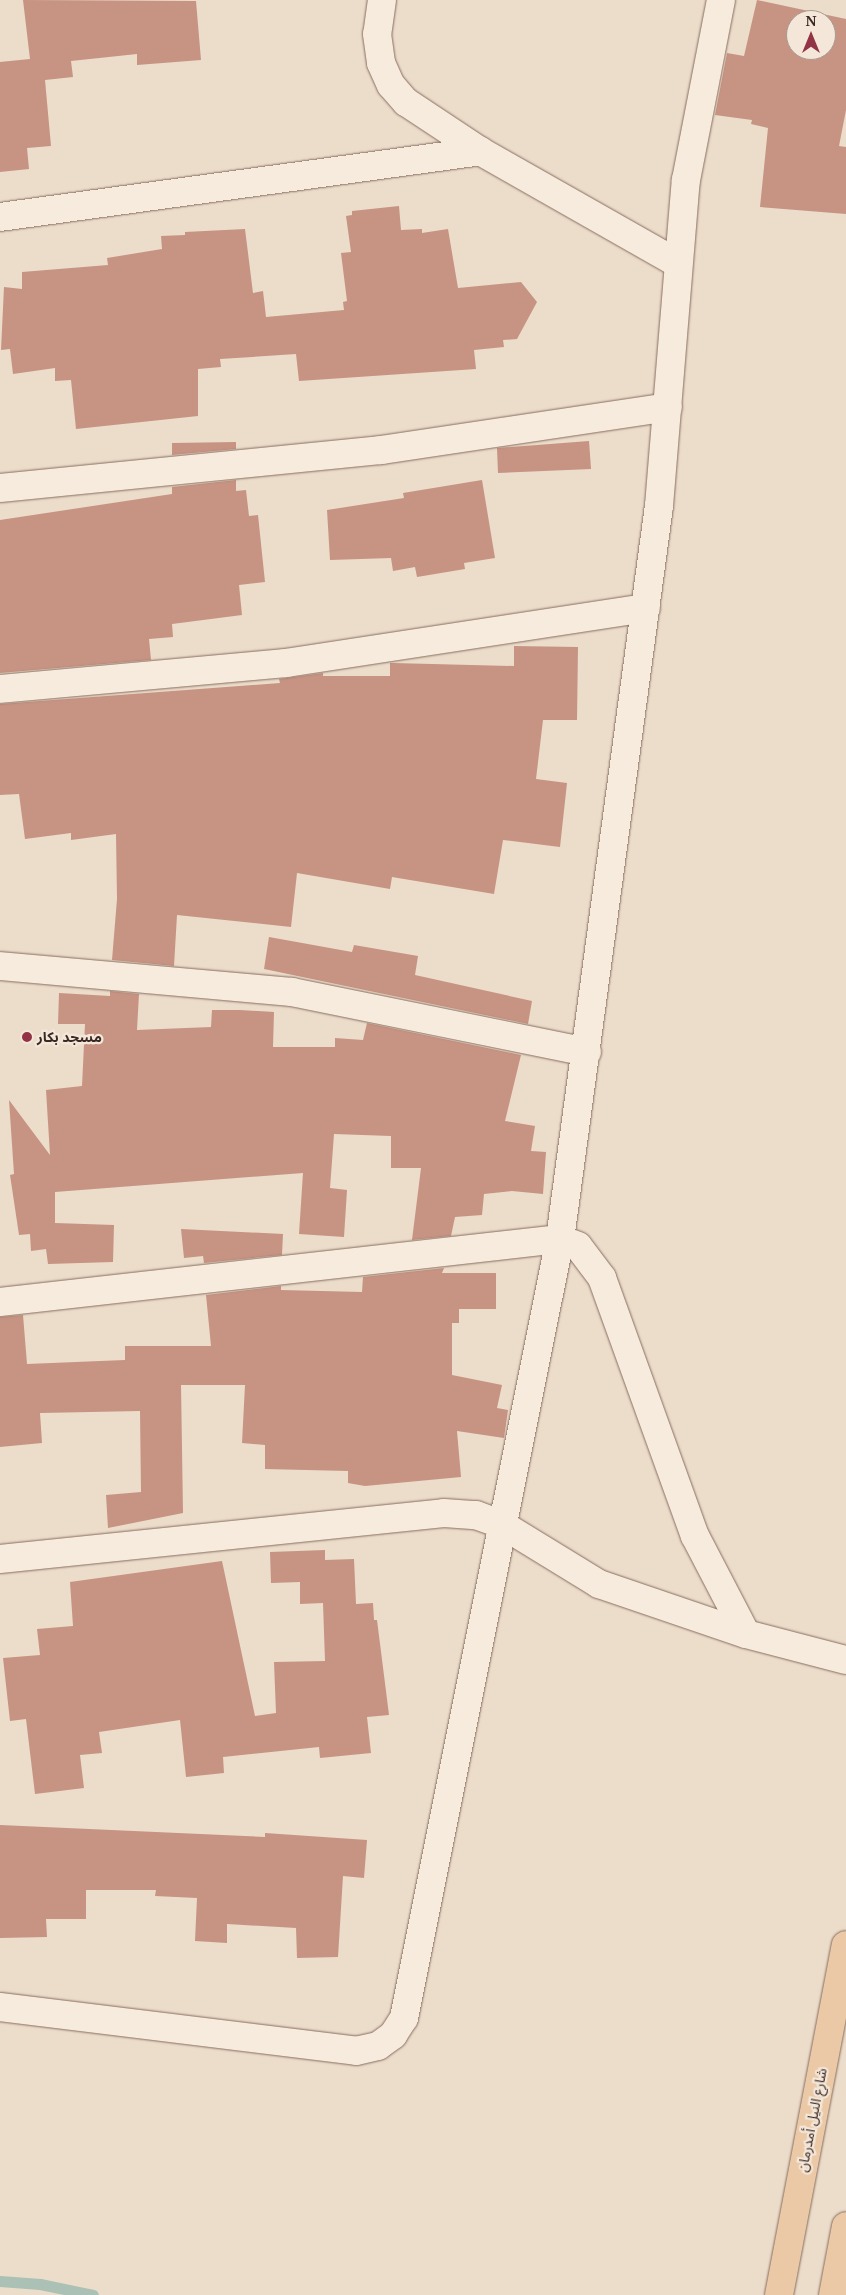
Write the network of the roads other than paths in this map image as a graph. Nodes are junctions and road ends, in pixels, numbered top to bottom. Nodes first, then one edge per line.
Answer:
1 (382, 0) edge
2 (721, 0) edge
3 (480, 151) junction
4 (0, 217) edge
5 (677, 263) junction
6 (668, 407) junction
7 (0, 488) edge
8 (646, 608) junction
9 (0, 689) edge
10 (0, 966) edge
11 (587, 1052) junction
12 (560, 1239) junction
13 (0, 1302) edge
14 (500, 1524) junction
15 (0, 1559) edge
16 (746, 1634) junction
17 (846, 1660) edge
18 (846, 1945) edge
19 (0, 2007) edge
20 (846, 2226) edge
21 (779, 2295) edge
22 (833, 2295) edge

1 - 3 street
2 - 5 street
3 - 4 street
3 - 5 street
5 - 6 street
6 - 7 street
6 - 8 street
8 - 9 street
8 - 11 street
10 - 11 street
11 - 12 street
12 - 13 street
12 - 14 street
12 - 16 street
14 - 15 street
14 - 16 street
14 - 19 street
16 - 17 street
18 - 21 main road, شارع النيل أمدرمان
20 - 22 main road

